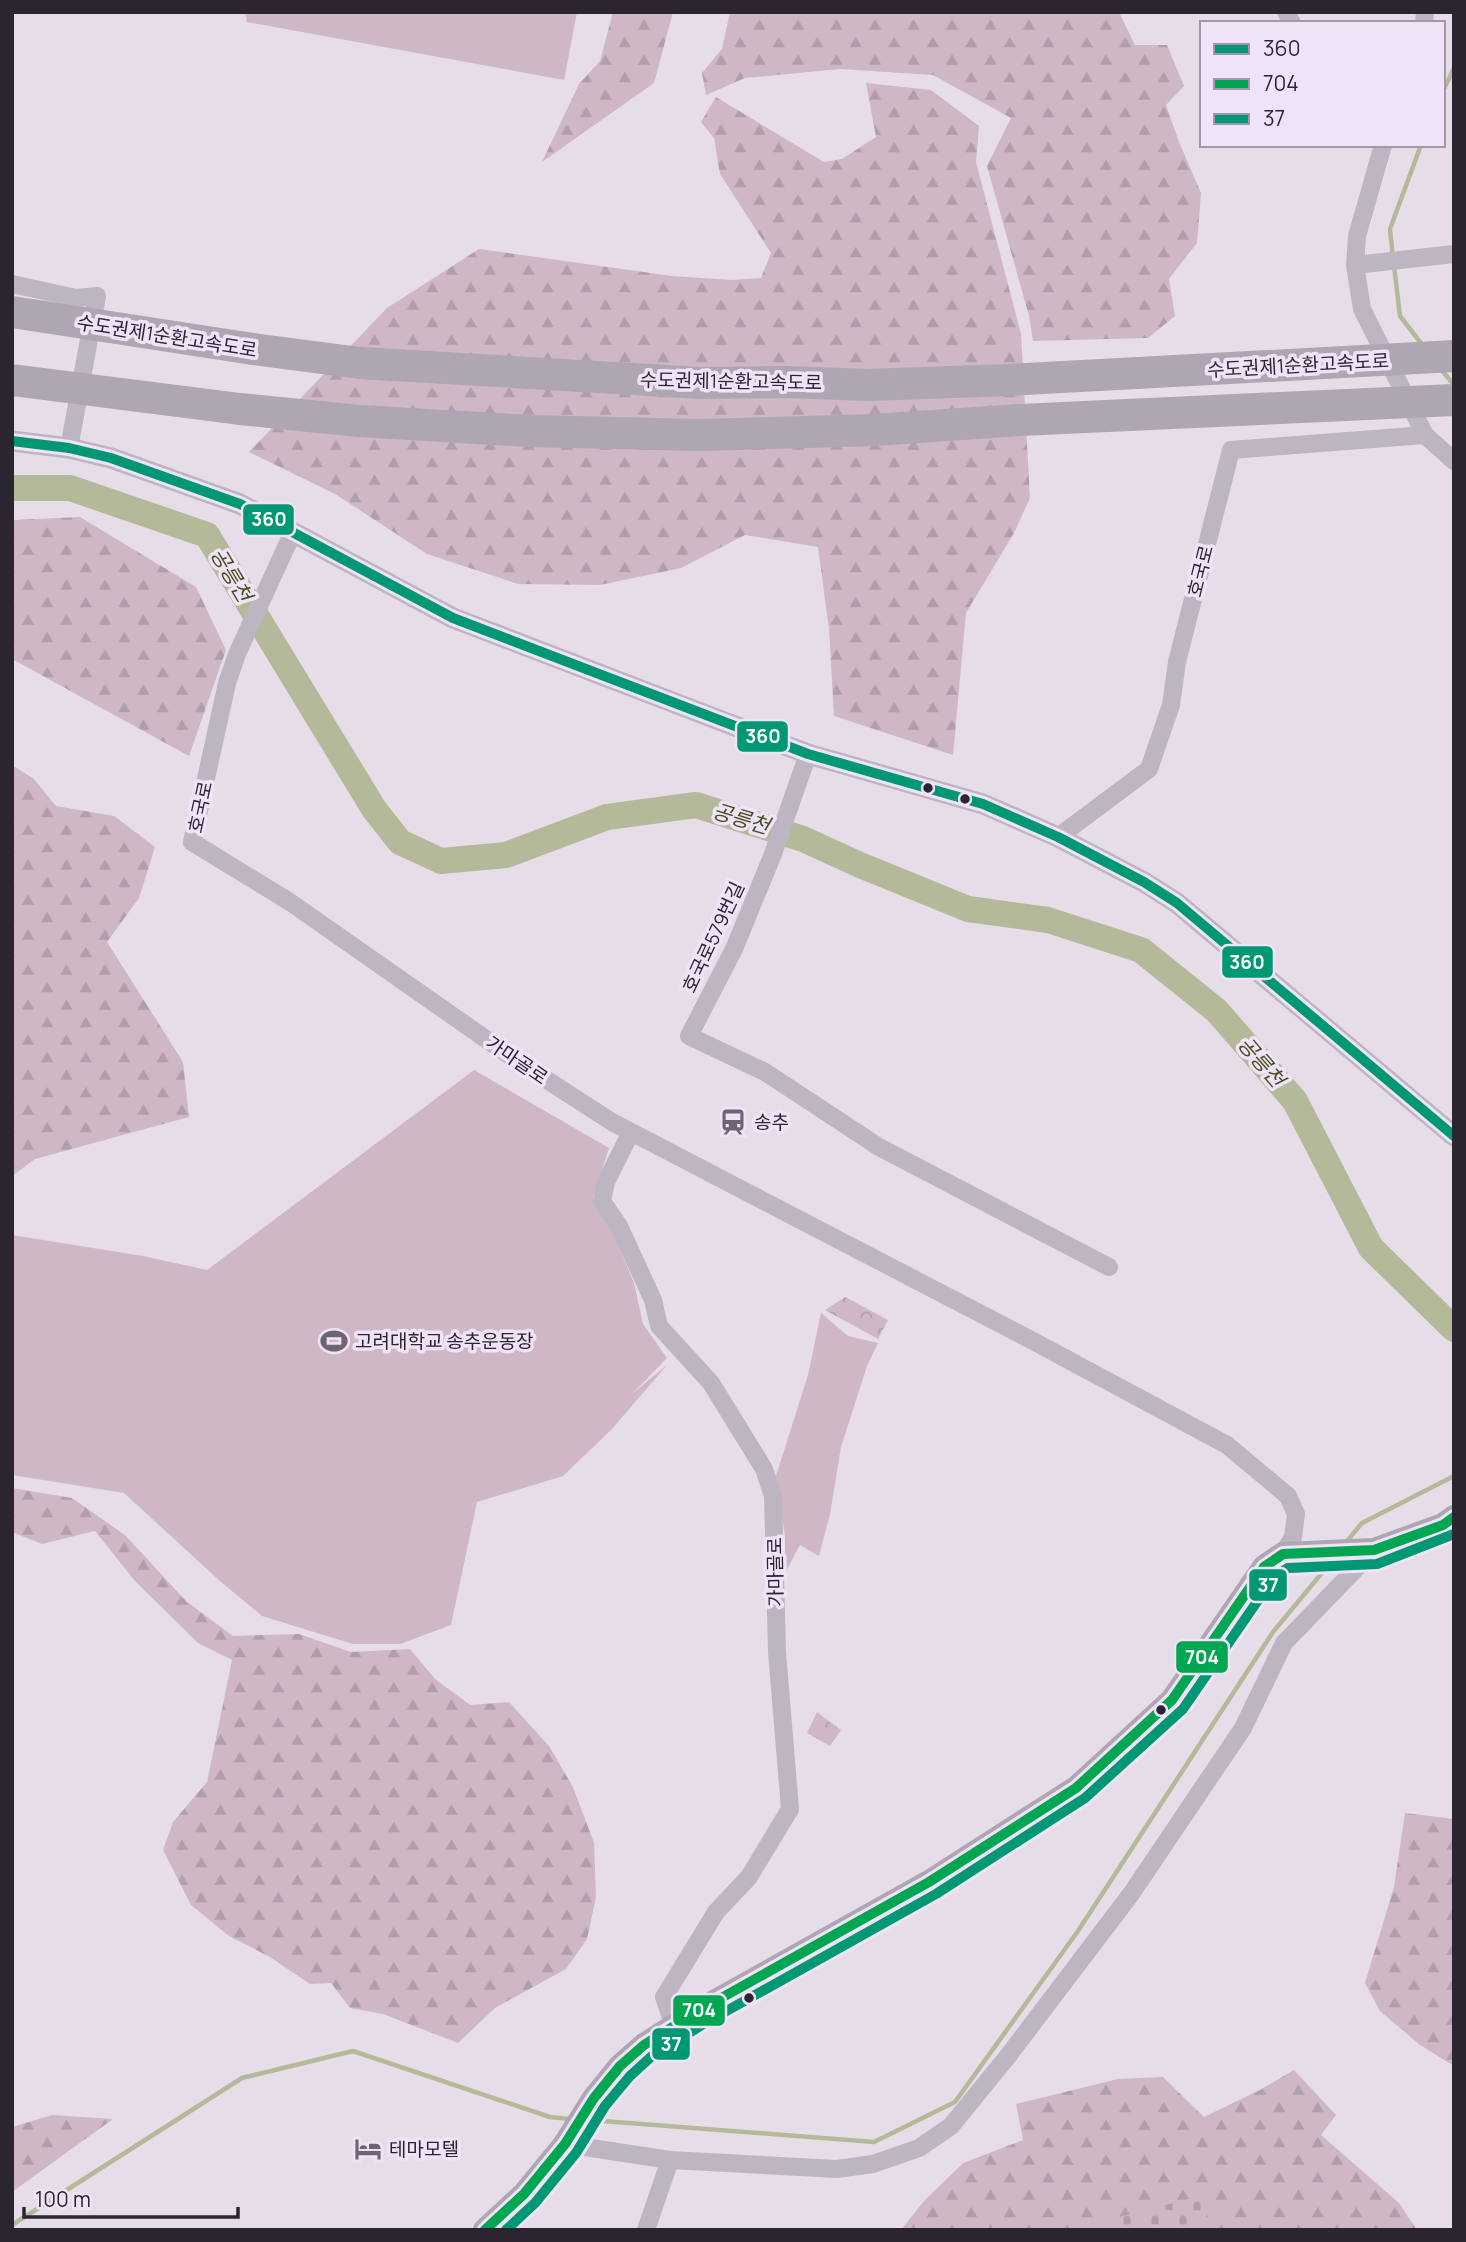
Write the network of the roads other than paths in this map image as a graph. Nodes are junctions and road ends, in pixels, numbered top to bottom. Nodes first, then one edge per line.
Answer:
1 (1382, 147) edge
2 (1454, 254) edge
3 (1355, 265) junction
4 (12, 284) edge
5 (12, 312) edge
6 (1454, 356) edge
7 (12, 380) edge
8 (1454, 400) edge
9 (1425, 435) junction
10 (12, 441) edge
11 (69, 449) junction
12 (1454, 461) edge
13 (293, 532) junction
14 (808, 754) junction
15 (1058, 837) junction
16 (439, 1007) joint
17 (631, 1132) junction
18 (1454, 1136) edge
19 (1109, 1267) dead end
20 (1450, 1525) edge
21 (1374, 1550) junction
22 (1289, 1554) junction
23 (674, 2026) junction
24 (565, 2144) junction
25 (670, 2160) junction
26 (485, 2230) edge
27 (646, 2230) edge

1 - 3 street
2 - 3 street
3 - 9 street
4 - 11 street
5 - 6 highway, 수도권제1순환고속도로, bridge
7 - 8 highway, bridge
9 - 12 street
9 - 15 street, 호국로
10 - 11 street
11 - 13 street
13 - 14 street
13 - 16 street, 호국로
14 - 15 street
14 - 19 street, 호국로579번길
15 - 18 street
16 - 17 street, 가마골로
17 - 22 street, 가마골로
17 - 23 street, 가마골로
20 - 21 main road
21 - 22 main road
21 - 25 street
22 - 23 main road, 가마골로
23 - 24 main road, 가마골로
24 - 25 street
24 - 26 main road
25 - 27 street

